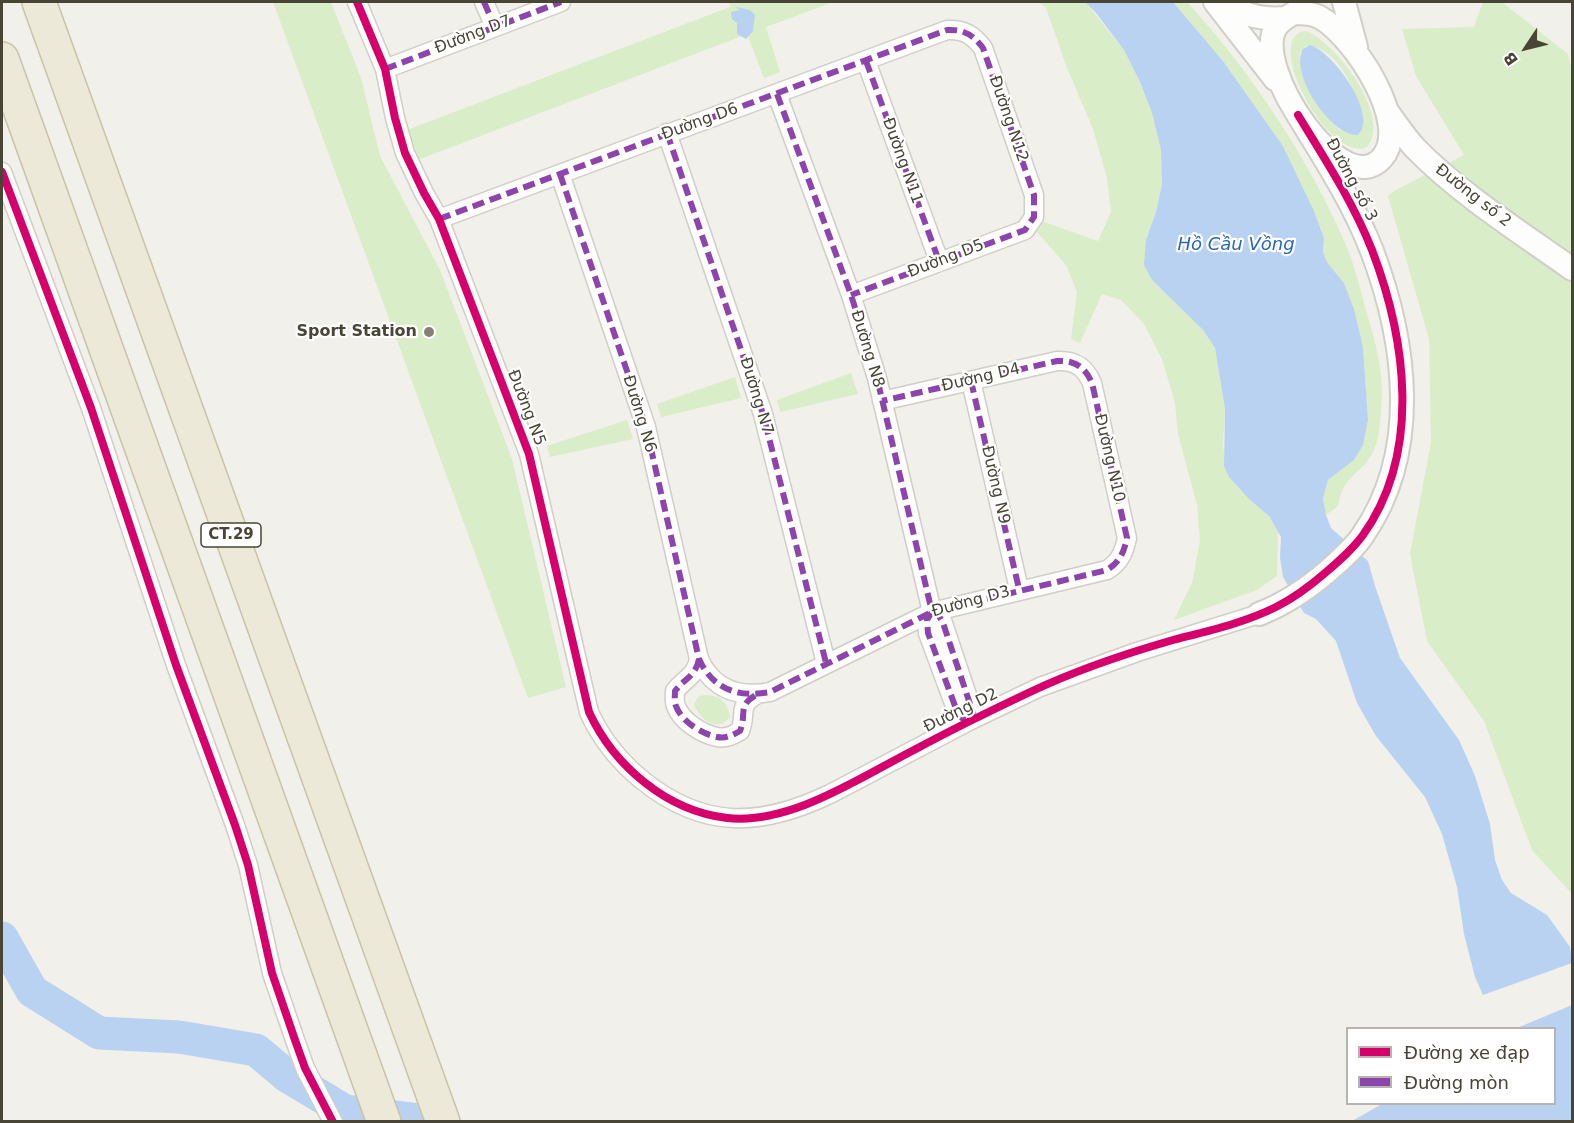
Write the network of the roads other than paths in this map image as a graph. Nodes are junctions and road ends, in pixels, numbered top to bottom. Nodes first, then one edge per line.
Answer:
1 (39, 2) edge
2 (357, 2) edge
3 (484, 2) edge
4 (561, 2) edge
5 (1215, 2) edge
6 (1224, 2) edge
7 (1315, 2) edge
8 (1344, 2) edge
9 (1289, 16) junction
10 (495, 27) junction
11 (963, 31) joint
12 (2, 59) edge
13 (1361, 59) junction
14 (866, 61) junction
15 (385, 69) junction
16 (777, 94) junction
17 (1294, 107) junction
18 (1386, 110) junction
19 (667, 134) junction
20 (1375, 164) junction
21 (2, 172) edge
22 (560, 174) junction
23 (1034, 217) joint
24 (439, 219) junction
25 (1372, 250) junction
26 (939, 261) junction
27 (1572, 269) edge
28 (851, 296) junction
29 (1079, 364) joint
30 (971, 381) junction
31 (882, 402) junction
32 (1122, 554) joint
33 (1019, 589) junction
34 (932, 612) junction
35 (1259, 614) joint
36 (699, 659) junction
37 (826, 663) junction
38 (756, 695) junction
39 (969, 721) junction
40 (678, 805) joint
41 (333, 1122) edge
42 (384, 1122) edge
43 (443, 1122) edge

1 - 43 highway, CT.29
2 - 15 street, Đường N5
3 - 10 street
4 - 10 street, Đường D7
5 - 17 street, Đường số 3
6 - 9 street
7 - 9 street
8 - 13 street
9 - 13 street
9 - 17 street
10 - 15 street, Đường D7
11 - 14 street, Đường D6
11 - 23 street, Đường N12
12 - 42 highway, CT.29
13 - 18 street
14 - 16 street, Đường D6
14 - 26 street, Đường N11
15 - 24 street, Đường N5
16 - 19 street, Đường D6
16 - 28 street, Đường N8
17 - 20 street
17 - 25 street, Đường số 3
18 - 20 street
18 - 27 street, Đường số 2
19 - 22 street, Đường D6
19 - 37 street, Đường N7
20 - 25 street
21 - 41 street
22 - 24 street, Đường D6
22 - 36 street, Đường N6
23 - 26 street, Đường D5
24 - 40 street, Đường N5
25 - 35 street, Đường số 3
26 - 28 street, Đường D5
28 - 31 street, Đường N8
29 - 30 street, Đường D4
29 - 32 street, Đường N10
30 - 31 street, Đường D4
30 - 33 street, Đường N9
31 - 34 street, Đường N8
32 - 33 street, Đường D3
33 - 34 street, Đường D3
34 - 37 street, Đường D3
34 - 39 street, Đường N8
35 - 39 street, Đường D2
36 - 38 street, Đường N6
36 - 38 street
37 - 38 street, Đường D3
39 - 40 street, Đường D2

